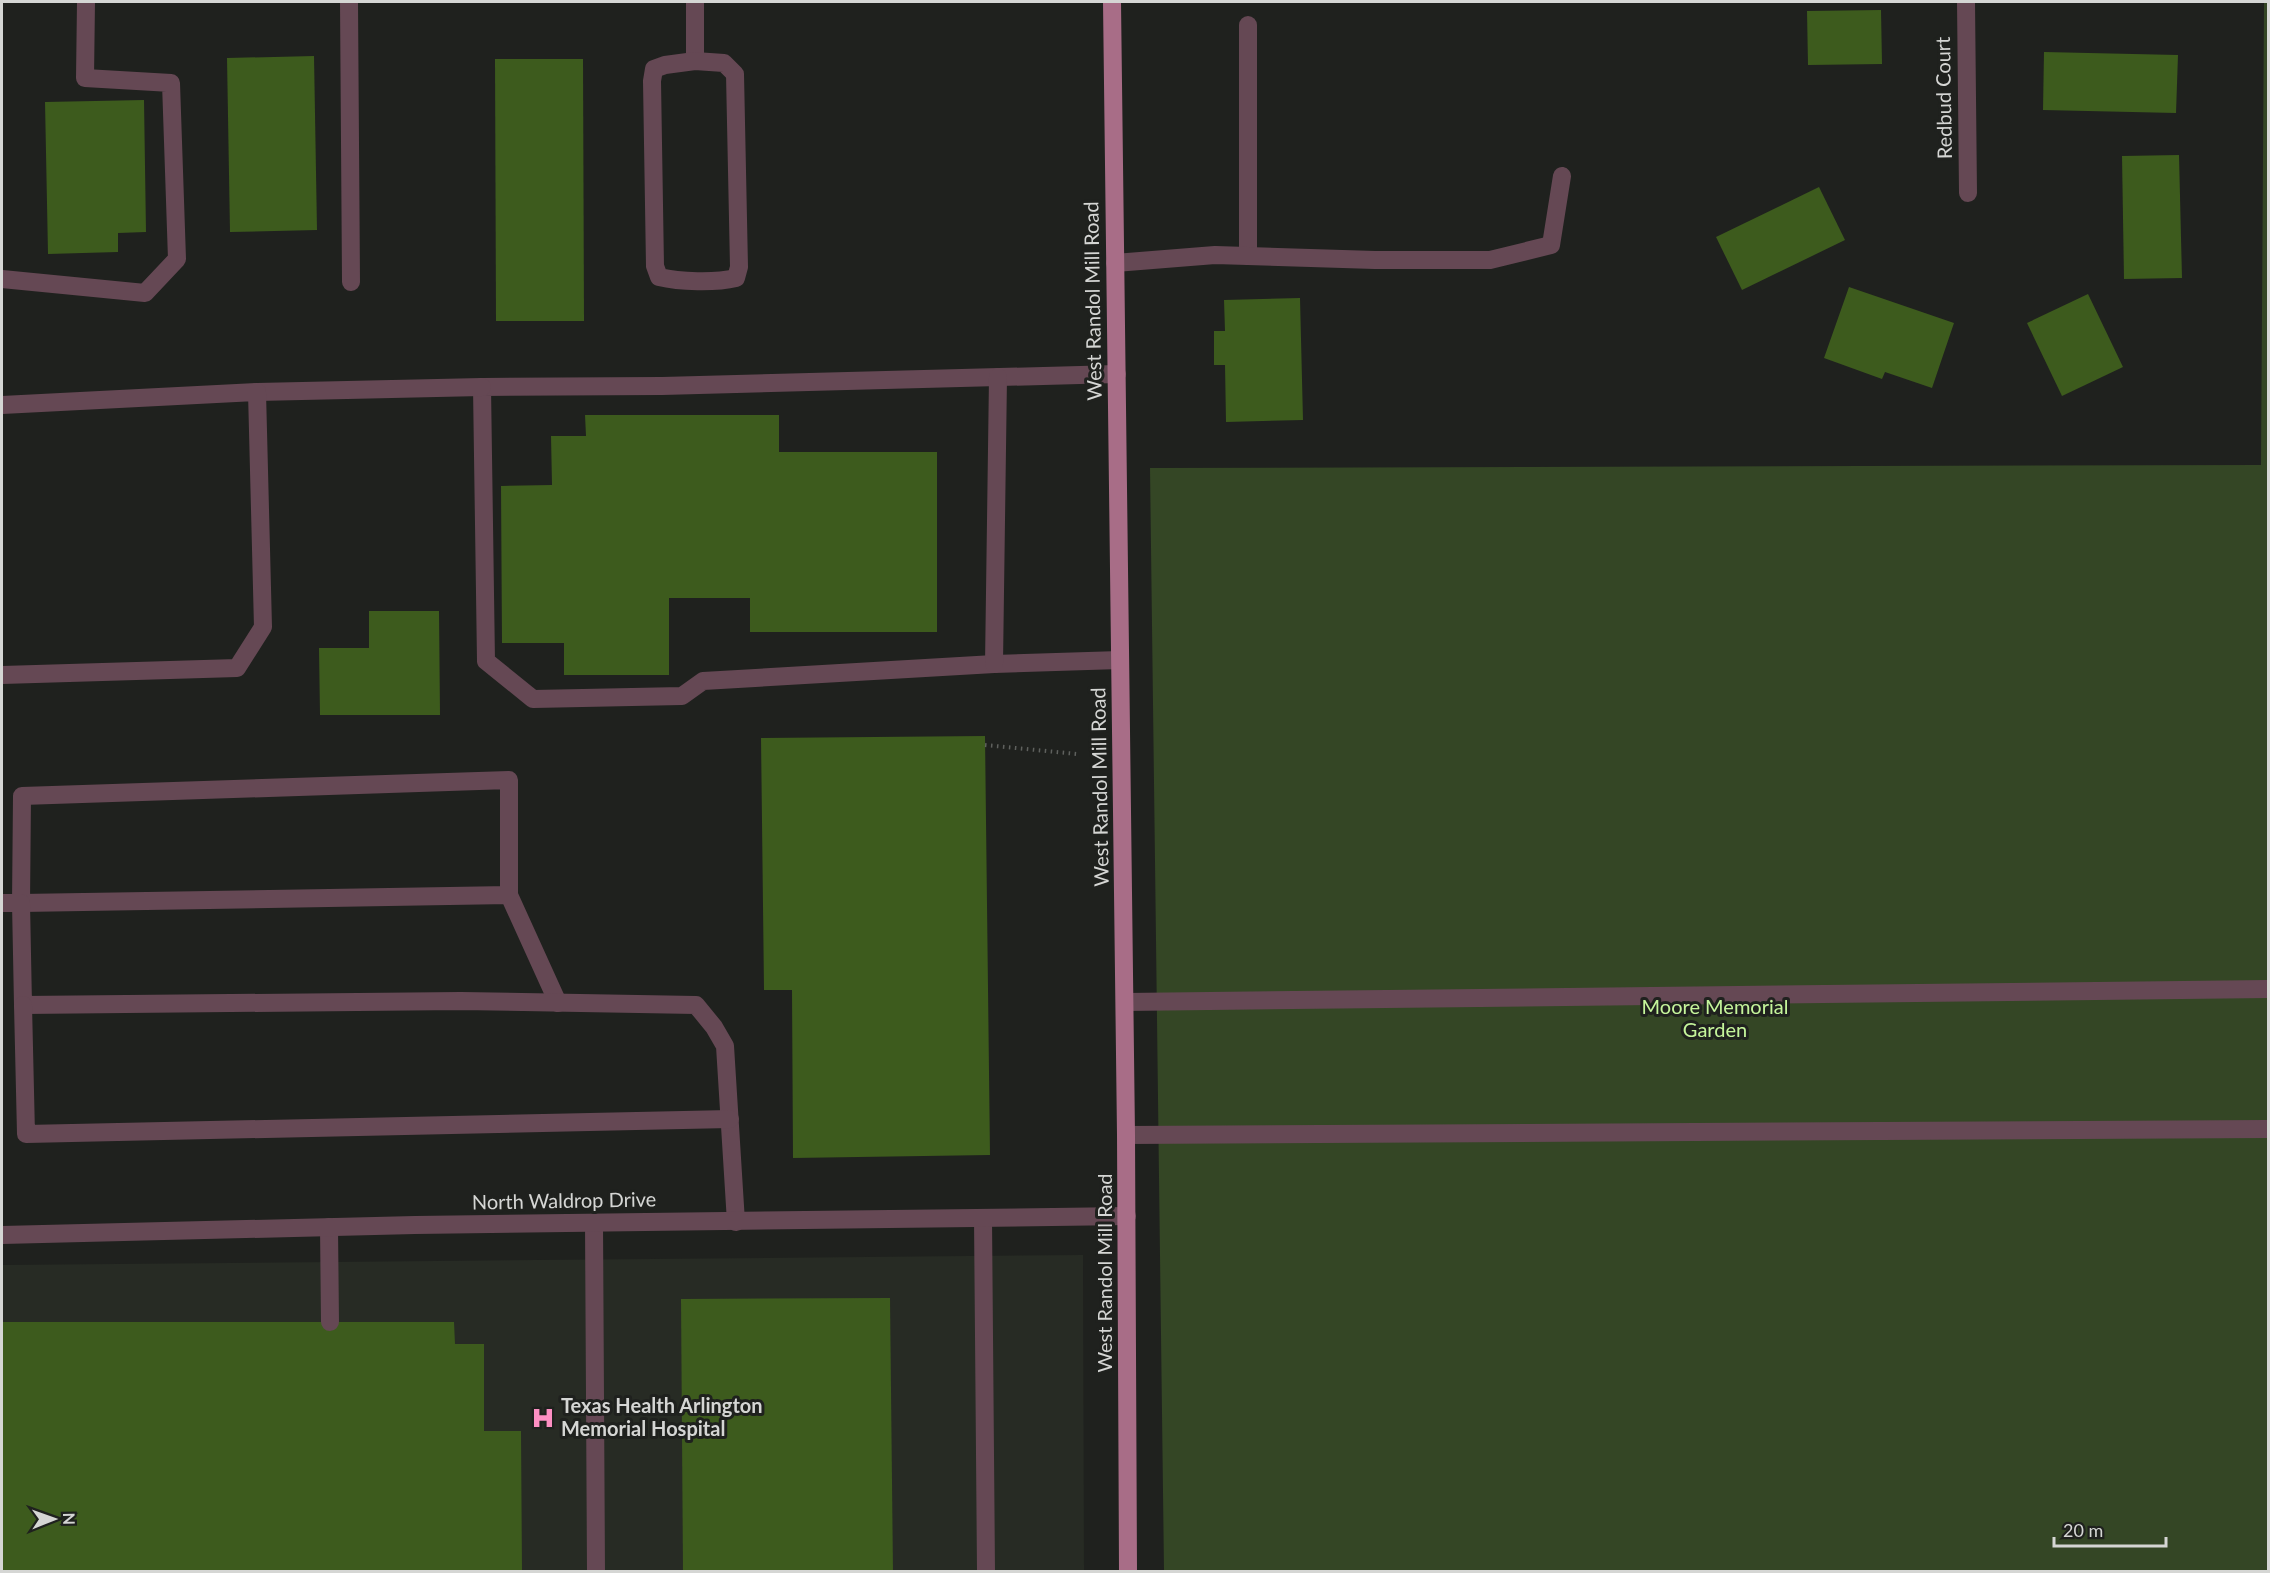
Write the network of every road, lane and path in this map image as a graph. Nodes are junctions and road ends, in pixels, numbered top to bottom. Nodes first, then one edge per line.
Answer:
1 (86, 2) edge
2 (349, 2) edge
3 (695, 2) edge
4 (1966, 2) edge
5 (1114, 3) edge
6 (1248, 25) dead end
7 (695, 61) junction
8 (1562, 176) dead end
9 (1968, 193) dead end
10 (1248, 256) junction
11 (1115, 263) junction
12 (2, 279) edge
13 (351, 282) dead end
14 (1117, 374) junction
15 (998, 377) junction
16 (482, 387) junction
17 (257, 392) junction
18 (2, 405) edge
19 (1120, 660) junction
20 (994, 664) junction
21 (2, 675) edge
22 (985, 746) dead end
23 (1077, 754) dead end
24 (509, 895) junction
25 (2, 903) edge
26 (21, 903) junction
27 (2268, 989) edge
28 (1125, 1002) junction
29 (558, 1003) junction
30 (23, 1005) junction
31 (730, 1119) junction
32 (2268, 1129) edge
33 (1126, 1135) junction
34 (1127, 1216) junction
35 (983, 1218) junction
36 (736, 1222) junction
37 (594, 1223) junction
38 (329, 1227) junction
39 (2, 1235) edge
40 (330, 1322) dead end
41 (596, 1572) edge
42 (986, 1572) edge
43 (1128, 1572) edge

1 - 12 street
2 - 13 street
3 - 7 street
4 - 9 street, Redbud Court
5 - 11 main road, West Randol Mill Road
6 - 10 street
7 - 7 street
8 - 10 street
10 - 11 street
11 - 14 main road, West Randol Mill Road
14 - 15 street
14 - 19 main road, West Randol Mill Road
15 - 16 street
15 - 20 street
16 - 17 street
16 - 20 street
17 - 18 street
17 - 21 street
19 - 20 street
19 - 28 main road, West Randol Mill Road
22 - 23 path
24 - 26 street
24 - 26 street
24 - 29 street
25 - 26 street
26 - 30 street
27 - 28 street
28 - 33 main road, West Randol Mill Road
29 - 30 street
29 - 31 street
30 - 31 street
31 - 36 street
32 - 33 street
33 - 34 main road, West Randol Mill Road
34 - 35 street, North Waldrop Drive
34 - 43 main road, West Randol Mill Road
35 - 36 street, North Waldrop Drive
35 - 42 street
36 - 37 street, North Waldrop Drive
37 - 38 street, North Waldrop Drive
37 - 41 street
38 - 39 street, North Waldrop Drive
38 - 40 street

